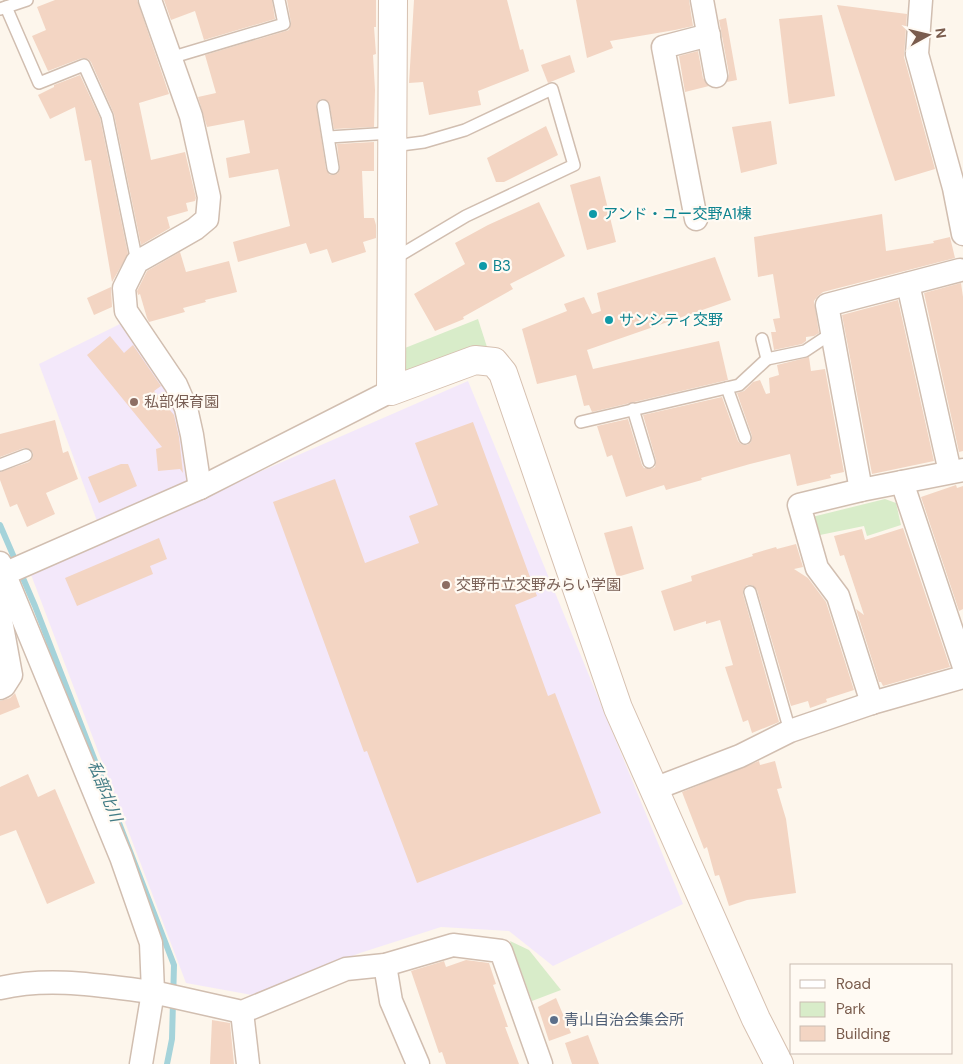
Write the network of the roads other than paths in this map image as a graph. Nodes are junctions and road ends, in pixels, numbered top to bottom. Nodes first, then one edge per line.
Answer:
1 (27, 0) edge
2 (150, 0) edge
3 (279, 0) edge
4 (393, 0) edge
5 (702, 0) edge
6 (920, 0) edge
7 (3, 8) edge
8 (709, 35) junction
9 (170, 58) junction
10 (716, 76) dead end
11 (324, 106) dead end
12 (329, 137) junction
13 (391, 140) junction
14 (333, 168) dead end
15 (696, 219) dead end
16 (963, 234) edge
17 (391, 260) junction
18 (137, 262) junction
19 (960, 270) dead end
20 (908, 284) junction
21 (832, 333) junction
22 (762, 339) dead end
23 (767, 358) junction
24 (727, 388) junction
25 (391, 391) junction
26 (633, 409) junction
27 (581, 422) dead end
28 (744, 438) dead end
29 (26, 455) dead end
30 (649, 462) dead end
31 (0, 465) edge
32 (957, 471) edge
33 (902, 482) junction
34 (200, 488) junction
35 (861, 490) junction
36 (2, 568) edge
37 (750, 592) dead end
38 (963, 664) edge
39 (963, 677) edge
40 (0, 688) edge
41 (872, 703) junction
42 (790, 731) junction
43 (654, 789) junction
44 (385, 965) junction
45 (0, 988) edge
46 (153, 992) junction
47 (242, 1012) junction
48 (140, 1064) edge
49 (248, 1064) edge
50 (418, 1064) edge
51 (541, 1064) edge
52 (779, 1064) edge

1 - 7 lane
2 - 9 street
3 - 9 lane
4 - 13 street
5 - 8 street
6 - 16 street
7 - 18 lane
8 - 10 street
8 - 15 street
9 - 18 street
11 - 12 lane
12 - 13 lane
12 - 14 lane
13 - 17 street
13 - 17 lane
17 - 25 street
18 - 34 street
19 - 20 street
20 - 21 street
20 - 32 street
21 - 23 lane
21 - 35 street
22 - 23 lane
23 - 24 lane
24 - 26 lane
24 - 28 lane
25 - 34 street
25 - 43 street
26 - 27 lane
26 - 30 lane
29 - 31 lane
32 - 33 street
33 - 35 street
33 - 38 street
34 - 36 street
35 - 41 street
36 - 40 street
36 - 46 street
37 - 42 lane
39 - 41 street
41 - 42 street
42 - 43 street
43 - 52 street
44 - 47 street
44 - 50 street
44 - 51 street
45 - 46 street
46 - 47 street
46 - 48 street
47 - 49 street

